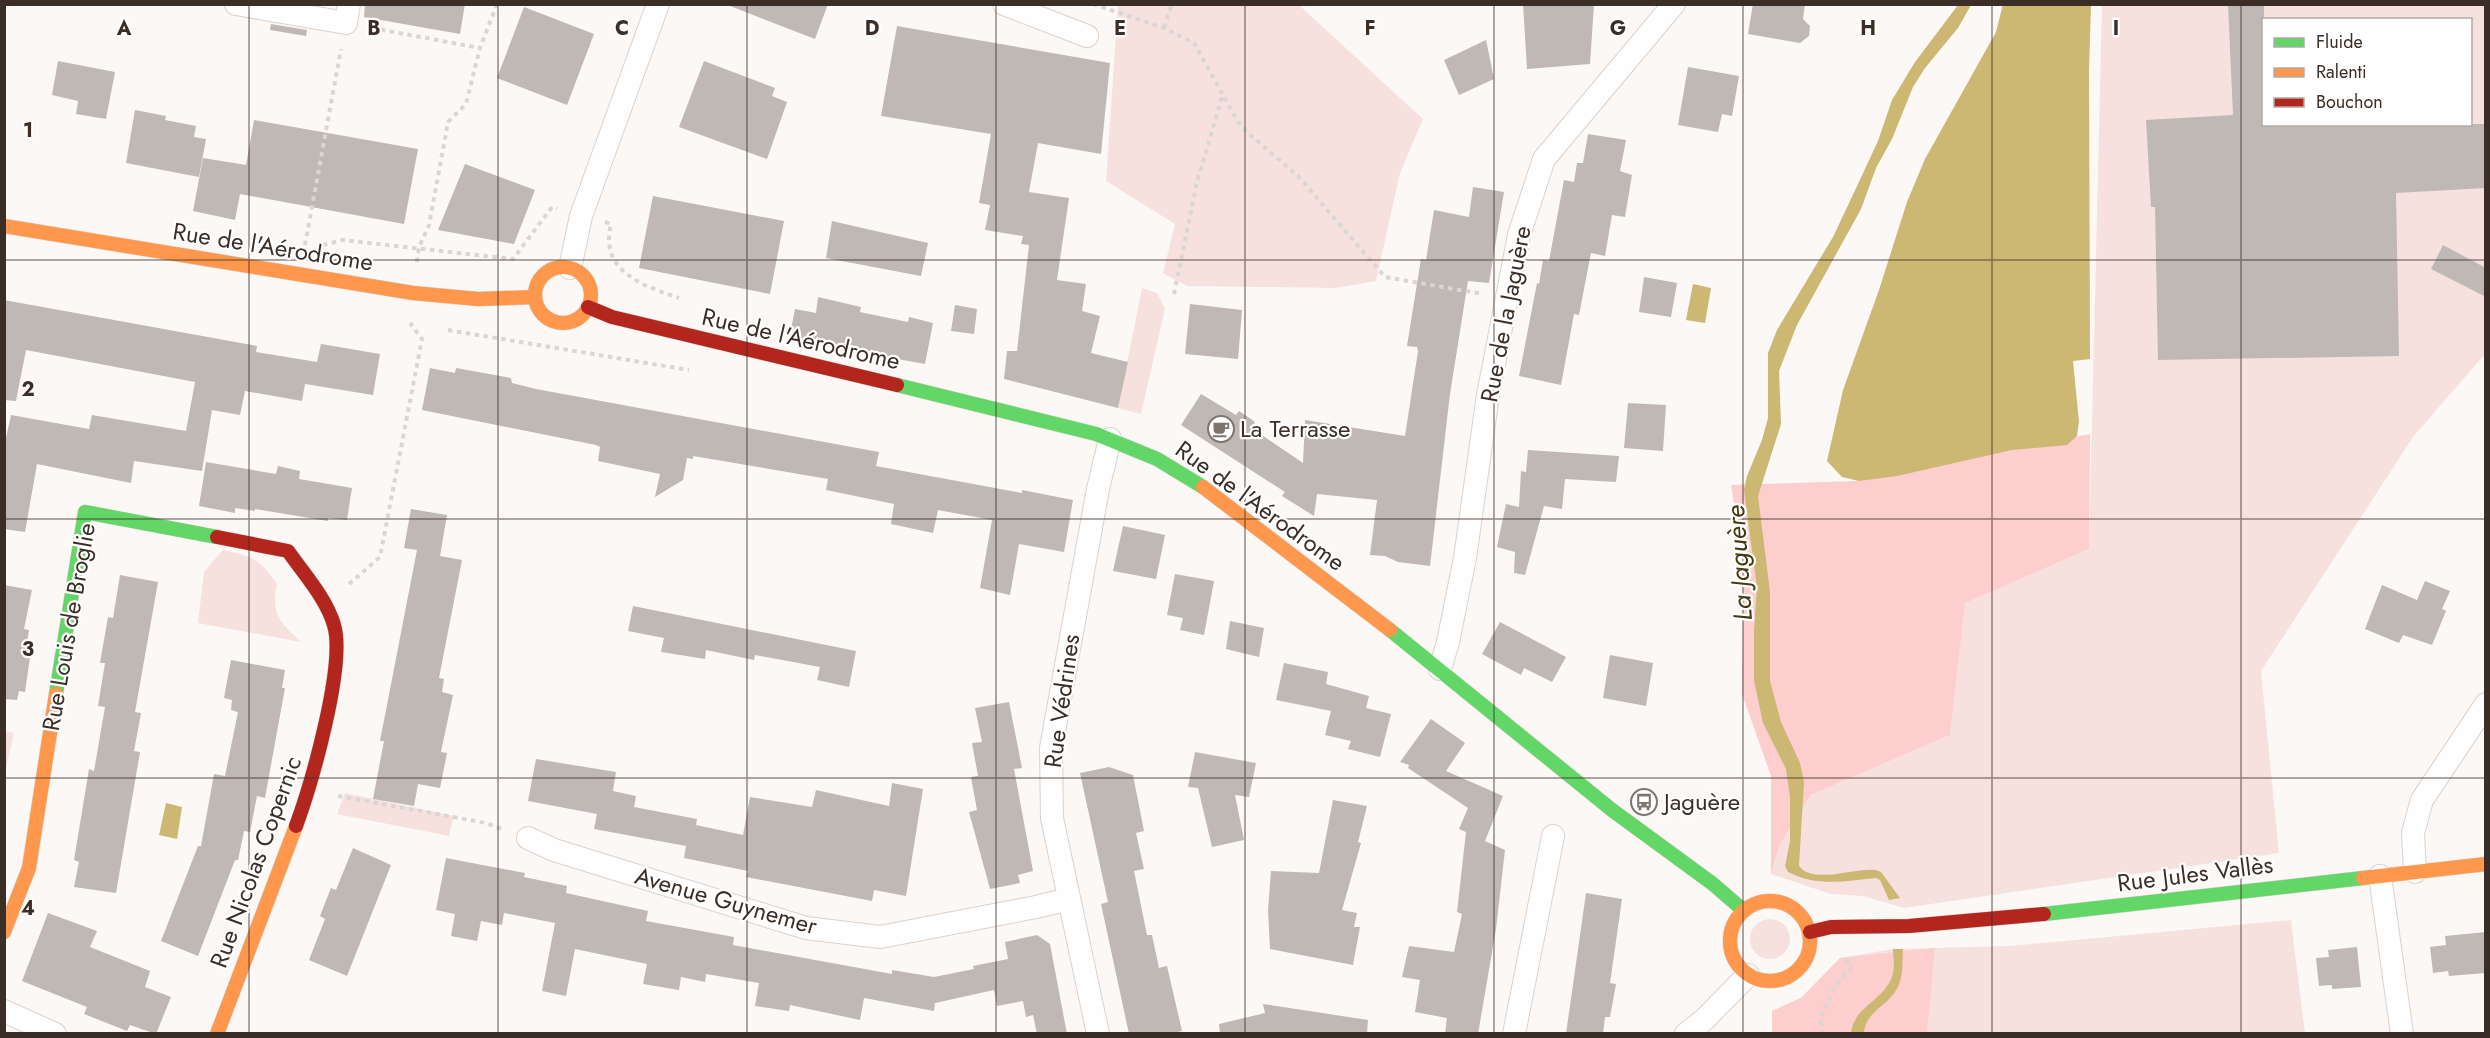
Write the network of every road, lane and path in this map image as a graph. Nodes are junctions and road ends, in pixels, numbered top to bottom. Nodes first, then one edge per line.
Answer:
1 (236, 4) edge
2 (497, 4) edge
3 (658, 4) edge
4 (1004, 4) edge
5 (1093, 4) edge
6 (1172, 4) edge
7 (1674, 4) edge
8 (347, 14) edge
9 (1164, 28) junction
10 (1087, 36) dead end
11 (480, 48) junction
12 (1222, 96) junction
13 (552, 207) dead end
14 (4, 226) edge
15 (418, 248) junction
16 (570, 268) junction
17 (1174, 294) dead end
18 (535, 297) junction
19 (1507, 298) junction
20 (588, 307) junction
21 (411, 315) dead end
22 (399, 321) dead end
23 (410, 324) junction
24 (422, 326) dead end
25 (444, 330) dead end
26 (696, 371) dead end
27 (1110, 439) junction
28 (326, 604) junction
29 (1440, 669) junction
30 (2486, 704) edge
31 (310, 788) junction
32 (1553, 836) dead end
33 (528, 838) joint
34 (2486, 864) edge
35 (2415, 872) junction
36 (2380, 876) junction
37 (1069, 898) junction
38 (1743, 910) junction
39 (4, 932) edge
40 (1810, 932) junction
41 (1851, 968) dead end
42 (1748, 975) junction
43 (7, 1020) edge
44 (56, 1034) edge
45 (217, 1034) edge
46 (1098, 1034) edge
47 (1514, 1034) edge
48 (1686, 1034) edge
49 (1823, 1034) edge
50 (2402, 1034) edge

1 - 8 street
2 - 11 path
3 - 16 street
4 - 10 street
5 - 9 path
6 - 9 path
7 - 19 street, Rue de la Jaguère
8 - 11 path
8 - 15 path
9 - 12 path
11 - 15 path
12 - 17 path
12 - 19 path
13 - 15 path
14 - 18 street, Rue de l'Aérodrome
16 - 18 street
16 - 20 street
18 - 20 street
19 - 29 street, Rue de la Jaguère
20 - 27 street, Rue de l'Aérodrome
21 - 23 path
22 - 23 path
23 - 24 path
23 - 28 path
25 - 26 path
27 - 29 street, Rue de l'Aérodrome
27 - 37 street, Rue Védrines
28 - 31 street, Rue Nicolas Copernic
28 - 39 street, Rue Louis de Broglie
29 - 38 street, Rue de l'Aérodrome
30 - 35 street
31 - 33 path
31 - 45 street, Rue Nicolas Copernic
32 - 47 street
33 - 37 street, Avenue Guynemer
34 - 35 street, Rue Jules Vallès
35 - 36 street, Rue Jules Vallès
36 - 40 street, Rue Jules Vallès
36 - 50 street
37 - 46 street, Rue Védrines
38 - 40 street
38 - 42 street
40 - 42 street
41 - 49 path
42 - 48 street
43 - 44 street

